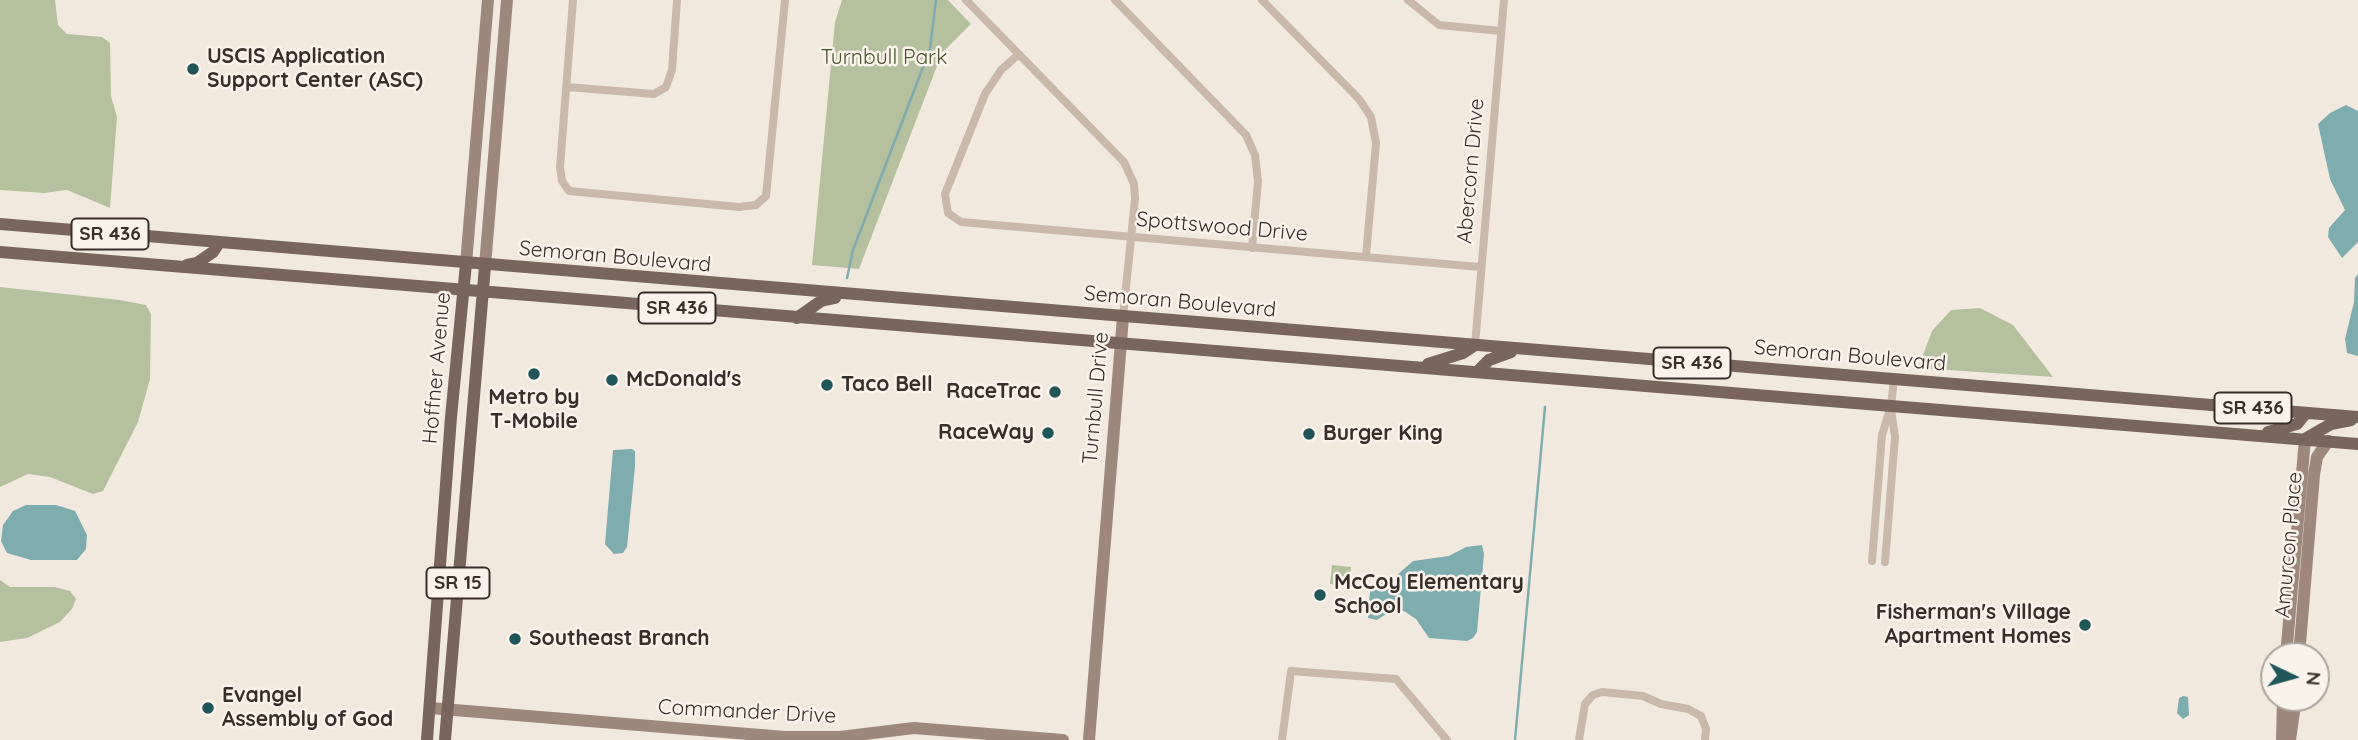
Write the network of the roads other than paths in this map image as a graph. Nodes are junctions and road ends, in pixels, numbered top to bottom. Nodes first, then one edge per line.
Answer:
1 (488, 0) edge
2 (506, 0) edge
3 (573, 0) edge
4 (677, 0) edge
5 (785, 0) edge
6 (1115, 0) edge
7 (1262, 0) edge
8 (1408, 0) edge
9 (1504, 0) edge
10 (972, 2) edge
11 (1501, 31) junction
12 (1019, 54) junction
13 (567, 87) junction
14 (0, 225) edge
15 (1132, 237) junction
16 (219, 243) junction
17 (1252, 248) junction
18 (0, 252) edge
19 (1366, 256) junction
20 (466, 264) junction
21 (485, 265) junction
22 (173, 267) junction
23 (1480, 267) junction
24 (462, 291) junction
25 (482, 292) junction
26 (849, 295) junction
27 (1123, 317) junction
28 (797, 318) junction
29 (1121, 344) junction
30 (1475, 345) junction
31 (1533, 350) junction
32 (1417, 367) junction
33 (1477, 372) junction
34 (1894, 379) junction
35 (1891, 406) junction
36 (2306, 413) junction
37 (2358, 418) edge
38 (2240, 435) junction
39 (2305, 439) junction
40 (2328, 441) junction
41 (2358, 444) edge
42 (1872, 561) dead end
43 (1885, 562) dead end
44 (2287, 642) edge
45 (2300, 642) edge
46 (430, 708) junction
47 (447, 709) junction
48 (2287, 712) edge
49 (2289, 712) edge
50 (427, 740) edge
51 (445, 740) edge
52 (1063, 740) edge
53 (1089, 740) edge
54 (1282, 740) edge
55 (1447, 740) edge
56 (1579, 740) edge
57 (1705, 740) edge
58 (2282, 740) edge
59 (2290, 740) edge

1 - 20 street, Hoffner Avenue / SR 15
2 - 21 street, Hoffner Avenue / SR 15
3 - 13 street
4 - 13 street
5 - 13 street
6 - 17 street
7 - 19 street
8 - 11 street
9 - 11 street, Abercorn Drive
10 - 12 street, Turnbull Drive
11 - 23 street, Abercorn Drive
12 - 15 street, Turnbull Drive
12 - 15 street, Spottswood Drive
14 - 16 main road, Semoran Boulevard / SR 436
15 - 17 street, Spottswood Drive
15 - 27 street, Turnbull Drive
16 - 20 main road, Semoran Boulevard / SR 436
16 - 22 main road
17 - 19 street, Spottswood Drive
18 - 22 main road, SR 436
19 - 23 street, Spottswood Drive
20 - 21 main road, Semoran Boulevard / SR 436
20 - 24 main road, Hoffner Avenue / SR 15
21 - 25 main road, Hoffner Avenue / SR 15
21 - 26 main road, Semoran Boulevard / SR 436
22 - 24 main road, SR 436
23 - 30 street, Abercorn Drive
24 - 25 main road, SR 436
24 - 46 main road, Hoffner Avenue / SR 15
25 - 28 main road, SR 436
25 - 47 main road, Hoffner Avenue / SR 15
26 - 27 main road, Semoran Boulevard / SR 436
26 - 28 main road
27 - 29 street, Turnbull Drive
27 - 30 main road, Semoran Boulevard / SR 436
28 - 29 main road, SR 436
29 - 32 main road, SR 436
29 - 53 street, Turnbull Drive
30 - 31 main road, Semoran Boulevard / SR 436
30 - 32 main road
31 - 33 main road
31 - 34 main road, Semoran Boulevard / SR 436
32 - 33 main road, SR 436
33 - 35 main road, SR 436
34 - 35 street
34 - 36 main road, Semoran Boulevard / SR 436
35 - 38 main road, SR 436
35 - 42 street
35 - 43 street
36 - 37 main road, Semoran Boulevard / SR 436
36 - 38 main road
37 - 39 main road
38 - 39 main road, SR 436
39 - 40 main road, SR 436
39 - 44 street, Amurcon Place
40 - 41 main road, SR 436
40 - 45 street, Amurcon Place
46 - 47 street, Commander Drive
46 - 50 main road, Hoffner Avenue / SR 15
47 - 51 main road, Hoffner Avenue / SR 15
47 - 52 street, Commander Drive
48 - 58 street
49 - 59 street
54 - 55 street
56 - 57 street

